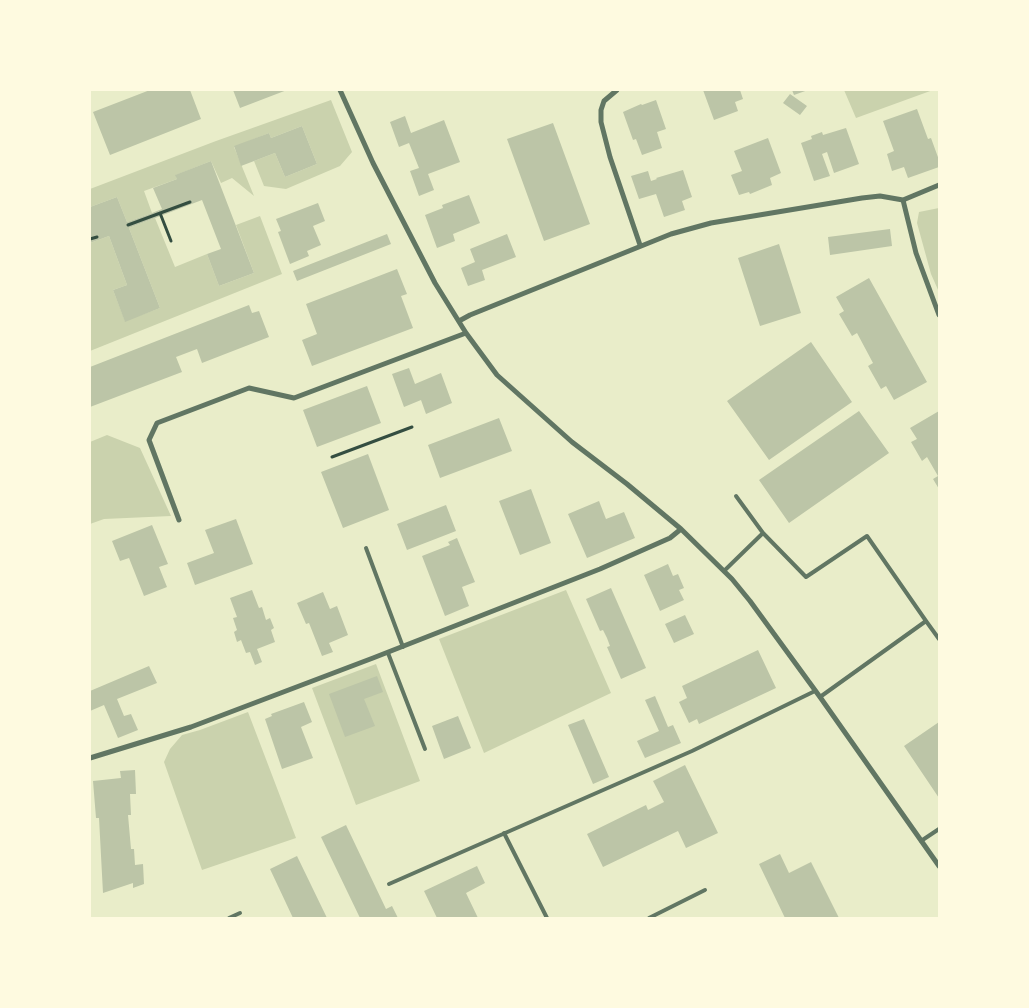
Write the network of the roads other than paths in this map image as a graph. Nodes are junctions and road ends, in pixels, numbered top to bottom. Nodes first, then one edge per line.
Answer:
1 (340, 90) edge
2 (617, 90) edge
3 (939, 185) edge
4 (903, 200) junction
5 (640, 245) junction
6 (939, 315) edge
7 (459, 321) junction
8 (466, 333) junction
9 (736, 496) dead end
10 (179, 520) dead end
11 (681, 529) junction
12 (764, 533) junction
13 (366, 548) dead end
14 (724, 571) junction
15 (926, 621) junction
16 (939, 639) edge
17 (403, 647) junction
18 (388, 652) junction
19 (815, 691) junction
20 (820, 697) junction
21 (425, 750) dead end
22 (90, 758) edge
23 (939, 829) edge
24 (504, 833) junction
25 (921, 841) junction
26 (939, 866) edge
27 (388, 884) dead end
28 (705, 890) dead end
29 (240, 913) dead end
30 (229, 918) edge
31 (547, 918) edge
32 (649, 918) edge

1 - 7 street
2 - 5 street
3 - 4 street
4 - 5 street
4 - 6 street
5 - 7 street
7 - 8 street
8 - 10 street
8 - 11 street
9 - 12 lane
11 - 14 street
11 - 17 street
12 - 14 lane
12 - 15 lane
13 - 17 lane
14 - 19 street
15 - 16 lane
15 - 20 lane
17 - 18 street
18 - 21 lane
18 - 22 street
19 - 20 street
19 - 24 lane
20 - 25 street
23 - 25 lane
24 - 27 lane
24 - 31 lane
25 - 26 street
28 - 32 lane
29 - 30 lane

